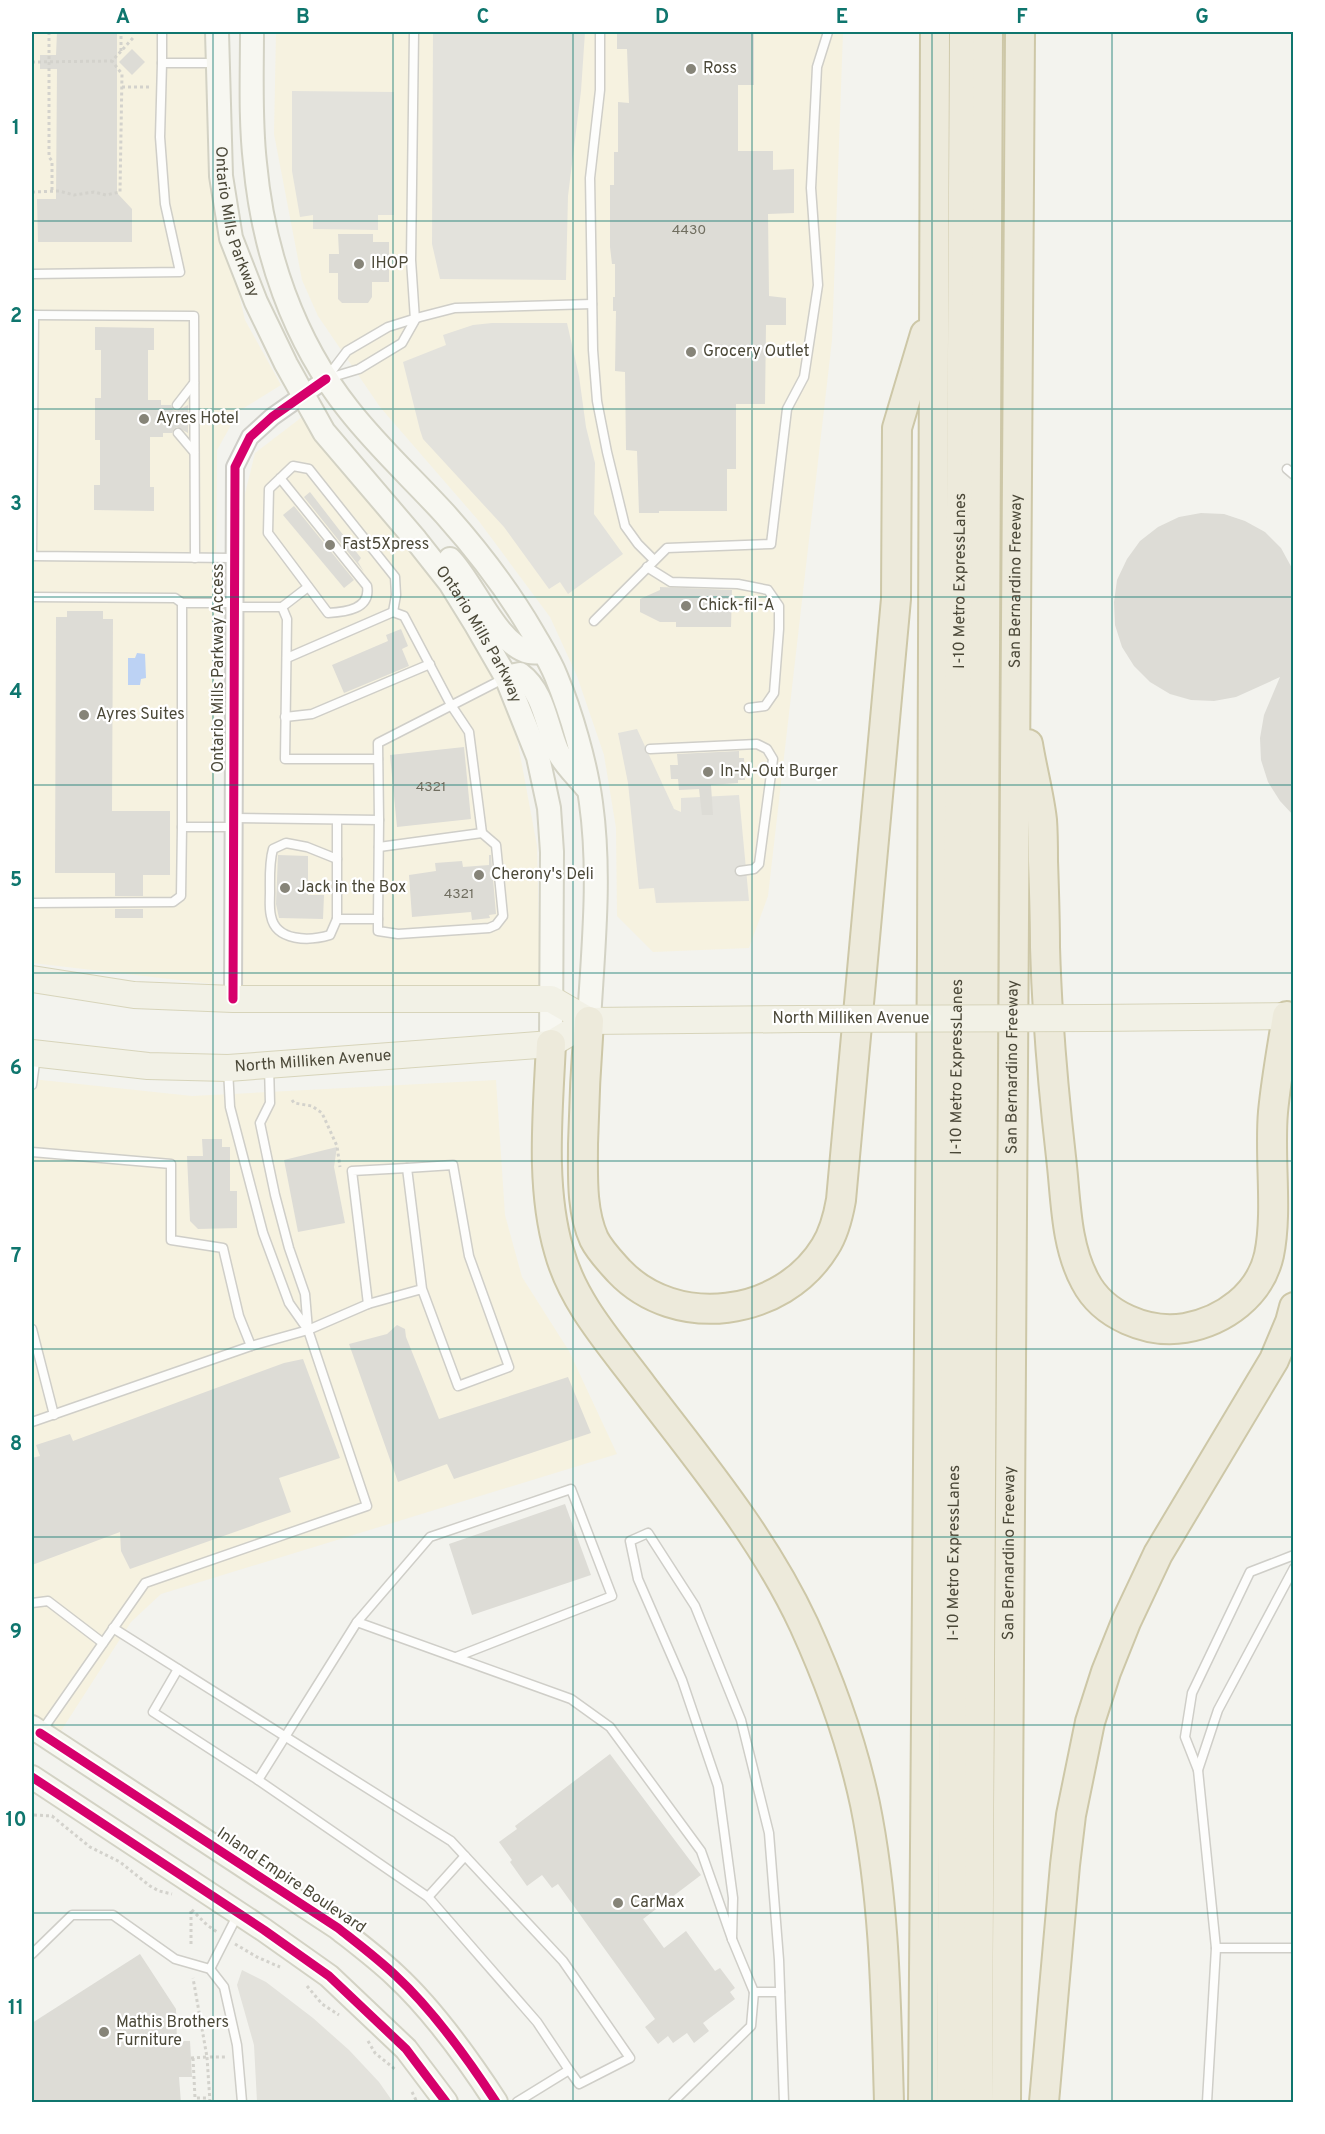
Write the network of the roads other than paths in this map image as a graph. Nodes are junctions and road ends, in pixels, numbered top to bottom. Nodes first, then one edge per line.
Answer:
1 (162, 32) edge
2 (216, 32) edge
3 (252, 32) edge
4 (414, 32) edge
5 (600, 32) edge
6 (828, 32) edge
7 (935, 32) edge
8 (964, 32) edge
9 (988, 32) edge
10 (1020, 32) edge
11 (162, 63) junction
12 (217, 63) junction
13 (265, 235) junction
14 (32, 274) edge
15 (934, 303) junction
16 (592, 304) junction
17 (33, 314) edge
18 (416, 320) junction
19 (326, 379) junction
20 (194, 383) junction
21 (303, 396) junction
22 (177, 405) dead end
23 (178, 433) dead end
24 (195, 453) junction
25 (280, 478) junction
26 (416, 540) junction
27 (195, 558) junction
28 (234, 558) junction
29 (650, 563) junction
30 (308, 587) junction
31 (32, 597) edge
32 (182, 603) junction
33 (234, 605) junction
34 (282, 607) junction
35 (393, 612) junction
36 (594, 621) dead end
37 (543, 652) junction
38 (287, 658) junction
39 (430, 664) junction
40 (506, 677) junction
41 (1015, 678) junction
42 (451, 705) junction
43 (749, 708) dead end
44 (285, 717) junction
45 (650, 749) dead end
46 (378, 759) junction
47 (589, 791) junction
48 (337, 820) junction
49 (379, 820) junction
50 (234, 822) junction
51 (182, 827) junction
52 (483, 833) junction
53 (379, 847) junction
54 (337, 859) junction
55 (740, 871) dead end
56 (32, 903) edge
57 (337, 919) junction
58 (378, 919) junction
59 (32, 980) edge
60 (233, 999) junction
61 (551, 999) junction
62 (1290, 1016) edge
63 (589, 1021) junction
64 (551, 1044) junction
65 (34, 1054) edge
66 (1293, 1062) edge
67 (269, 1066) junction
68 (228, 1068) junction
69 (32, 1085) edge
70 (32, 1152) edge
71 (407, 1168) junction
72 (422, 1289) junction
73 (368, 1304) junction
74 (1293, 1307) edge
75 (32, 1329) edge
76 (308, 1330) junction
77 (251, 1346) junction
78 (54, 1414) junction
79 (32, 1422) edge
80 (1293, 1555) edge
81 (1293, 1568) edge
82 (32, 1604) edge
83 (357, 1622) junction
84 (113, 1628) junction
85 (104, 1642) junction
86 (456, 1657) junction
87 (178, 1669) junction
88 (36, 1730) edge
89 (285, 1737) junction
90 (1198, 1770) junction
91 (32, 1777) edge
92 (258, 1780) junction
93 (465, 1856) junction
94 (428, 1897) junction
95 (239, 1913) junction
96 (732, 1939) junction
97 (1216, 1948) junction
98 (1293, 1948) edge
99 (32, 1954) edge
100 (210, 1969) junction
101 (754, 1992) junction
102 (780, 1992) junction
103 (569, 2070) junction
104 (242, 2103) edge
105 (446, 2103) edge
106 (496, 2103) edge
107 (517, 2103) edge
108 (673, 2103) edge
109 (784, 2103) edge
110 (889, 2103) edge
111 (923, 2103) edge
112 (951, 2103) edge
113 (978, 2103) edge
114 (1006, 2103) edge
115 (1044, 2103) edge
116 (1207, 2103) edge

1 - 11 lane
2 - 12 main road, Ontario Mills Parkway
3 - 13 main road, Ontario Mills Parkway
4 - 18 lane
5 - 16 lane
6 - 29 lane
7 - 15 highway
8 - 112 highway, I-10 Metro ExpressLanes
9 - 113 highway, I-10 Metro ExpressLanes
10 - 41 highway, San Bernardino Freeway
11 - 12 lane
11 - 14 lane
12 - 13 main road
12 - 21 main road, Ontario Mills Parkway
13 - 19 main road, Ontario Mills Parkway
15 - 63 highway
15 - 111 highway
16 - 18 lane
16 - 29 lane
17 - 20 lane
17 - 27 lane
18 - 19 lane
18 - 19 lane
19 - 21 street, Ontario Mills Parkway Access
19 - 37 main road, Ontario Mills Parkway
20 - 22 lane
20 - 24 lane
21 - 26 main road, Ontario Mills Parkway
21 - 28 street, Ontario Mills Parkway Access
23 - 24 lane
24 - 27 lane
25 - 30 lane
25 - 30 lane
25 - 35 lane
26 - 37 main road
26 - 40 main road, Ontario Mills Parkway
27 - 28 lane
28 - 33 street, Ontario Mills Parkway Access
29 - 36 lane
29 - 43 lane
30 - 34 lane
31 - 32 lane
32 - 33 lane
32 - 51 lane
33 - 34 lane
33 - 50 street, Ontario Mills Parkway Access
34 - 38 lane
35 - 38 lane
35 - 39 lane
37 - 47 main road, Ontario Mills Parkway
38 - 44 lane
39 - 42 lane
39 - 44 lane
40 - 42 lane
40 - 47 main road
40 - 61 main road, Ontario Mills Parkway
41 - 62 highway
41 - 114 highway, San Bernardino Freeway
42 - 46 lane
42 - 52 lane
44 - 46 lane
45 - 55 lane
46 - 49 lane
47 - 63 main road, Ontario Mills Parkway
48 - 49 lane
48 - 50 lane
48 - 54 lane
49 - 53 lane
50 - 51 lane
50 - 60 street, Ontario Mills Parkway Access
51 - 56 lane
52 - 53 lane
52 - 58 lane
53 - 58 lane
54 - 57 lane
54 - 57 lane
57 - 58 lane
59 - 60 main road
60 - 61 main road
61 - 63 main road
61 - 64 main road, Ontario Mills Parkway
62 - 63 main road, North Milliken Avenue, bridge
62 - 66 highway
63 - 64 main road, North Milliken Avenue
64 - 67 main road, North Milliken Avenue
64 - 110 highway
65 - 68 main road, North Milliken Avenue
65 - 69 lane
67 - 68 main road, North Milliken Avenue
67 - 76 lane
68 - 76 lane
70 - 77 lane
71 - 72 lane
71 - 72 lane
71 - 73 lane
72 - 73 lane
73 - 76 lane
74 - 115 highway
75 - 78 lane
76 - 77 lane
76 - 84 lane
77 - 78 lane
78 - 79 lane
80 - 90 lane
81 - 90 lane
82 - 85 lane
83 - 86 lane
83 - 86 lane
83 - 89 lane
84 - 85 lane
84 - 87 lane
85 - 88 lane
86 - 96 lane
87 - 89 lane
87 - 92 lane
88 - 106 main road, Inland Empire Boulevard
89 - 92 lane
89 - 93 lane
90 - 97 lane
91 - 95 main road
92 - 94 lane
93 - 94 lane
93 - 103 lane
94 - 103 lane
95 - 100 lane
95 - 105 main road
96 - 101 lane
96 - 102 lane
97 - 98 lane
97 - 116 lane
99 - 100 lane
100 - 104 lane
101 - 102 lane
101 - 108 lane
102 - 109 lane
103 - 107 lane

